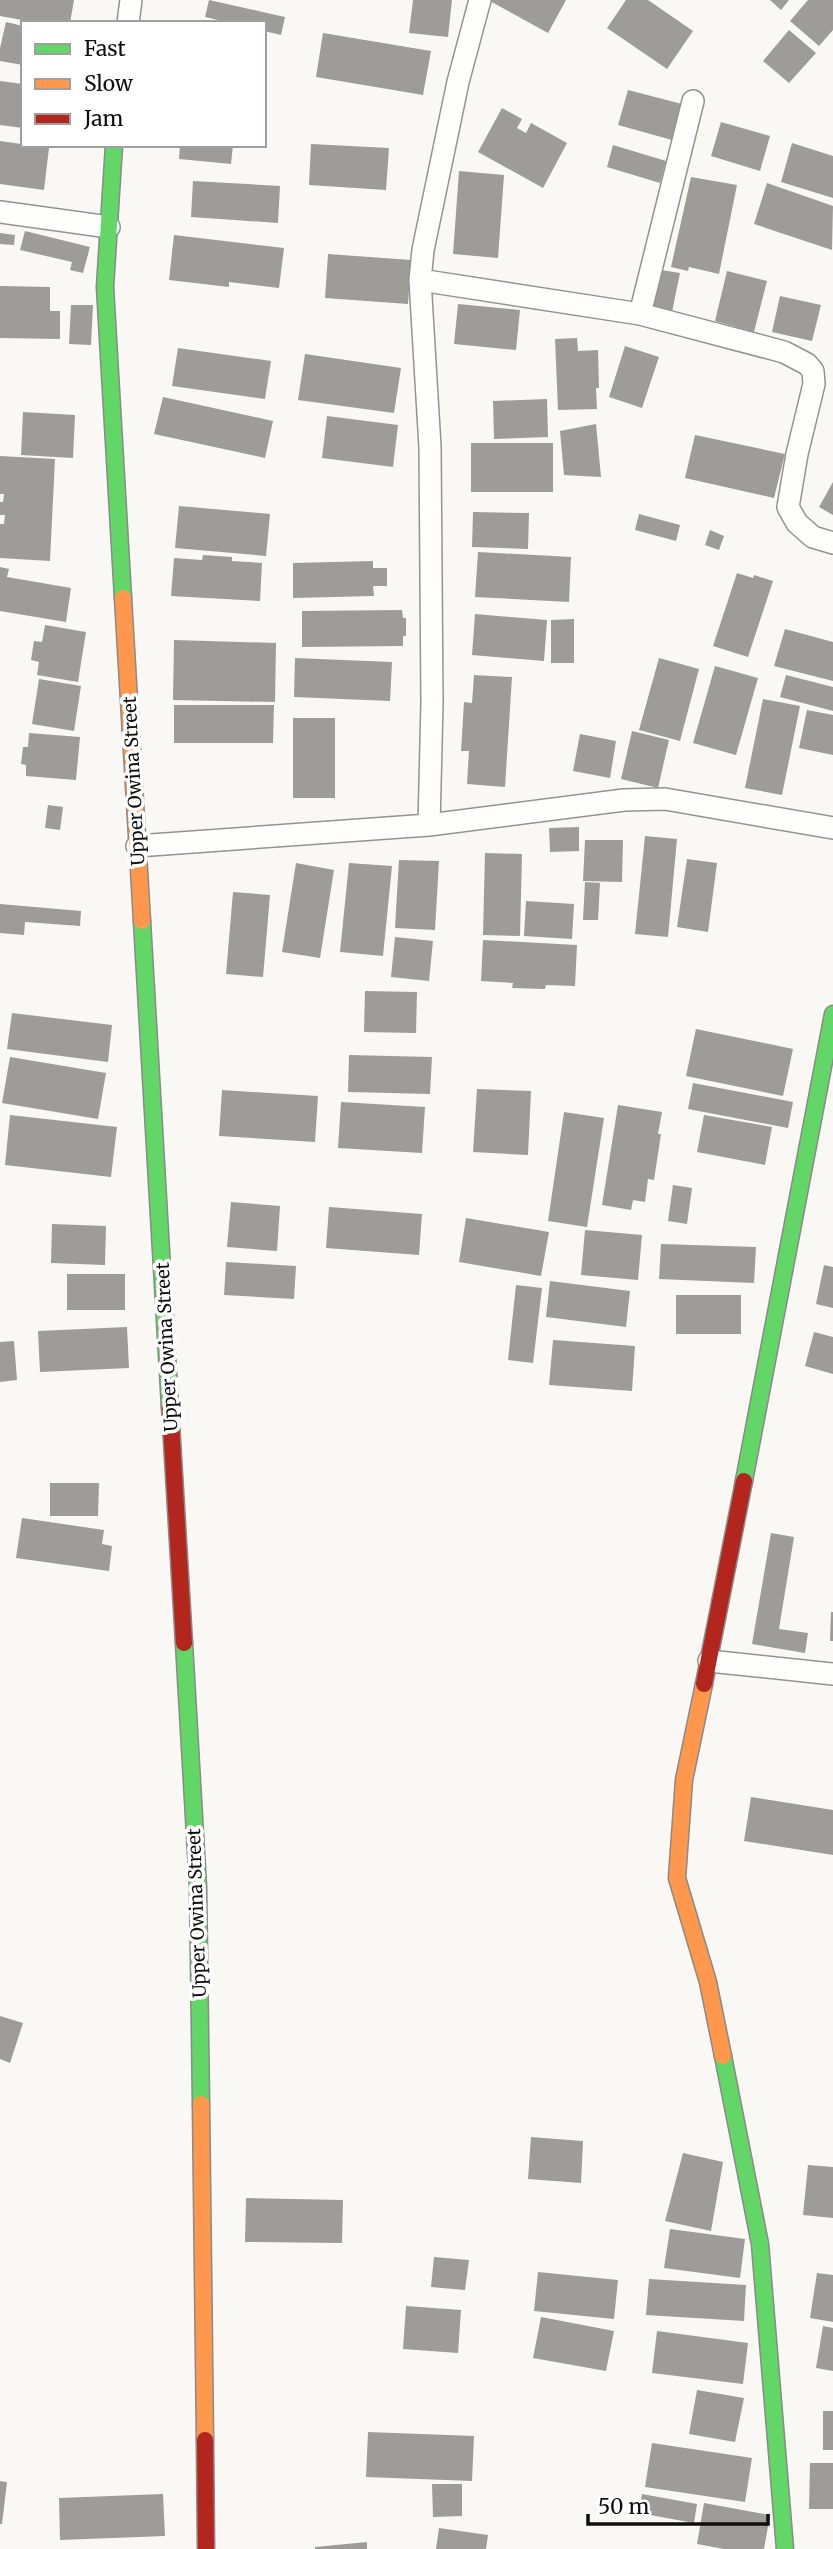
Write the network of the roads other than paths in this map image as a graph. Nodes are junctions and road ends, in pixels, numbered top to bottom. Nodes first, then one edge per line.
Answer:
1 (131, 0) edge
2 (480, 0) edge
3 (128, 21) edge
4 (693, 101) dead end
5 (114, 147) edge
6 (0, 212) edge
7 (109, 227) junction
8 (420, 280) junction
9 (640, 314) junction
10 (833, 543) edge
11 (429, 825) junction
12 (833, 828) edge
13 (138, 846) junction
14 (833, 1014) edge
15 (709, 1661) junction
16 (833, 1674) edge
17 (206, 2549) edge
18 (785, 2549) edge

1 - 3 street
2 - 8 street
4 - 9 street
5 - 7 street, Upper Owina Street
6 - 7 street
7 - 13 street, Upper Owina Street
8 - 9 street
8 - 11 street
9 - 10 street
11 - 12 street
11 - 13 street
13 - 17 street, Upper Owina Street
14 - 15 street
15 - 16 street
15 - 18 street

